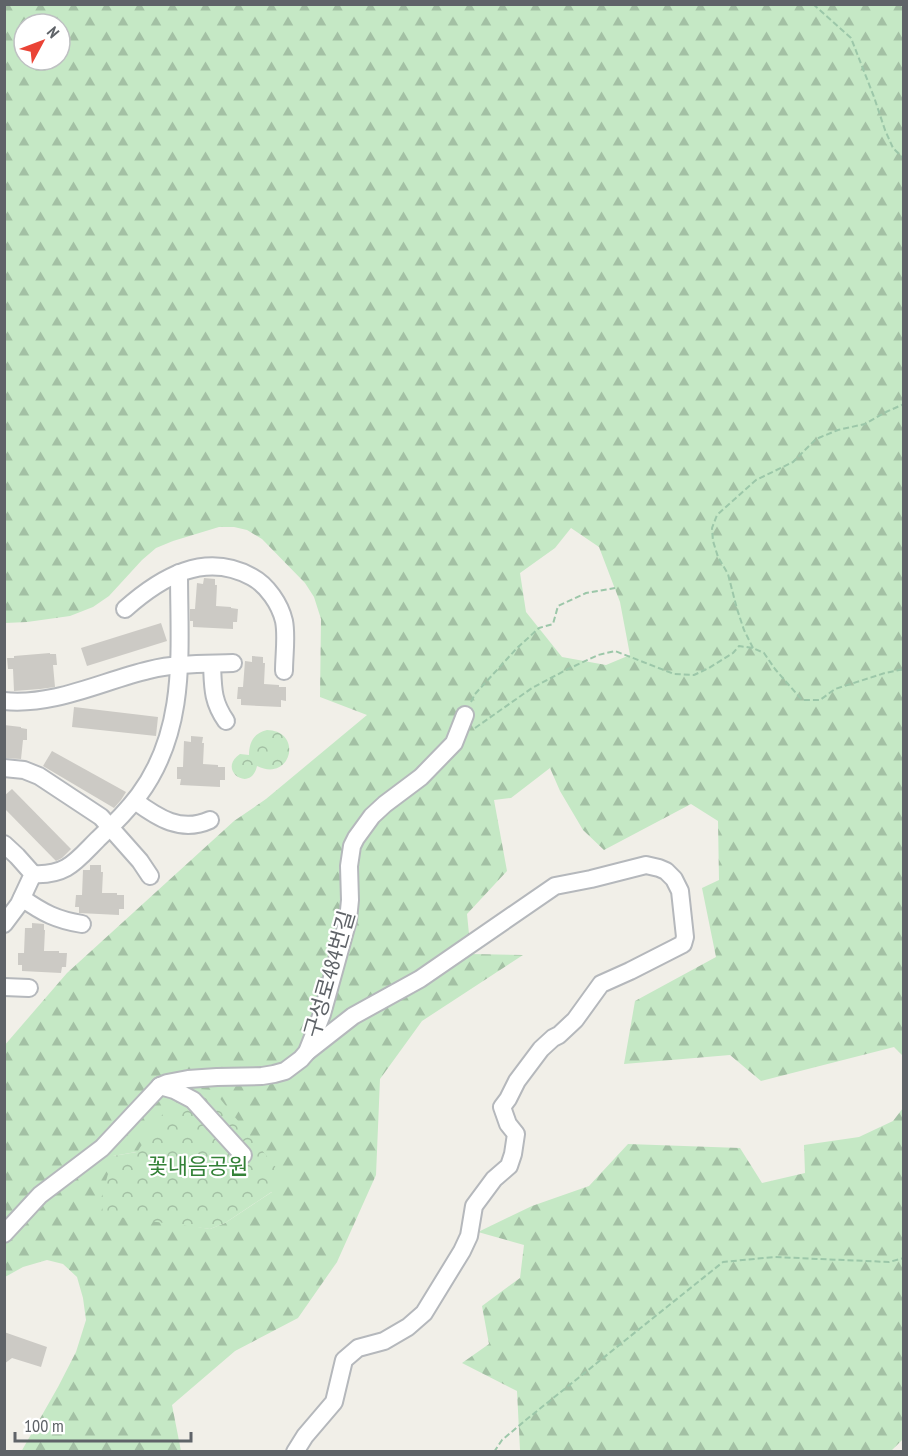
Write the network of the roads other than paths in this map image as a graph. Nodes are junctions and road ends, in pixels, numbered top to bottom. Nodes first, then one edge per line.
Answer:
1 (178, 573) junction
2 (124, 609) dead end
3 (233, 663) dead end
4 (179, 664) junction
5 (212, 664) junction
6 (284, 671) dead end
7 (4, 701) edge
8 (226, 721) dead end
9 (469, 722) road end
10 (4, 768) edge
11 (135, 801) junction
12 (210, 820) dead end
13 (111, 827) junction
14 (4, 844) edge
15 (33, 874) junction
16 (150, 876) dead end
17 (22, 898) junction
18 (4, 924) edge
19 (82, 924) dead end
20 (4, 987) edge
21 (29, 988) dead end
22 (307, 1052) junction
23 (160, 1086) junction
24 (243, 1155) dead end
25 (4, 1234) edge
26 (296, 1452) edge

1 - 2 street
1 - 4 street
1 - 6 street
3 - 5 street
4 - 5 street
4 - 7 street
4 - 11 street
5 - 8 street
9 - 22 street, 구성로484번길
10 - 13 street
11 - 12 street
11 - 13 street
13 - 15 street
13 - 16 street
14 - 15 street
15 - 17 street
17 - 18 street
17 - 19 street
20 - 21 street
22 - 23 street, 구성로484번길
22 - 26 street
23 - 24 street
23 - 25 street

